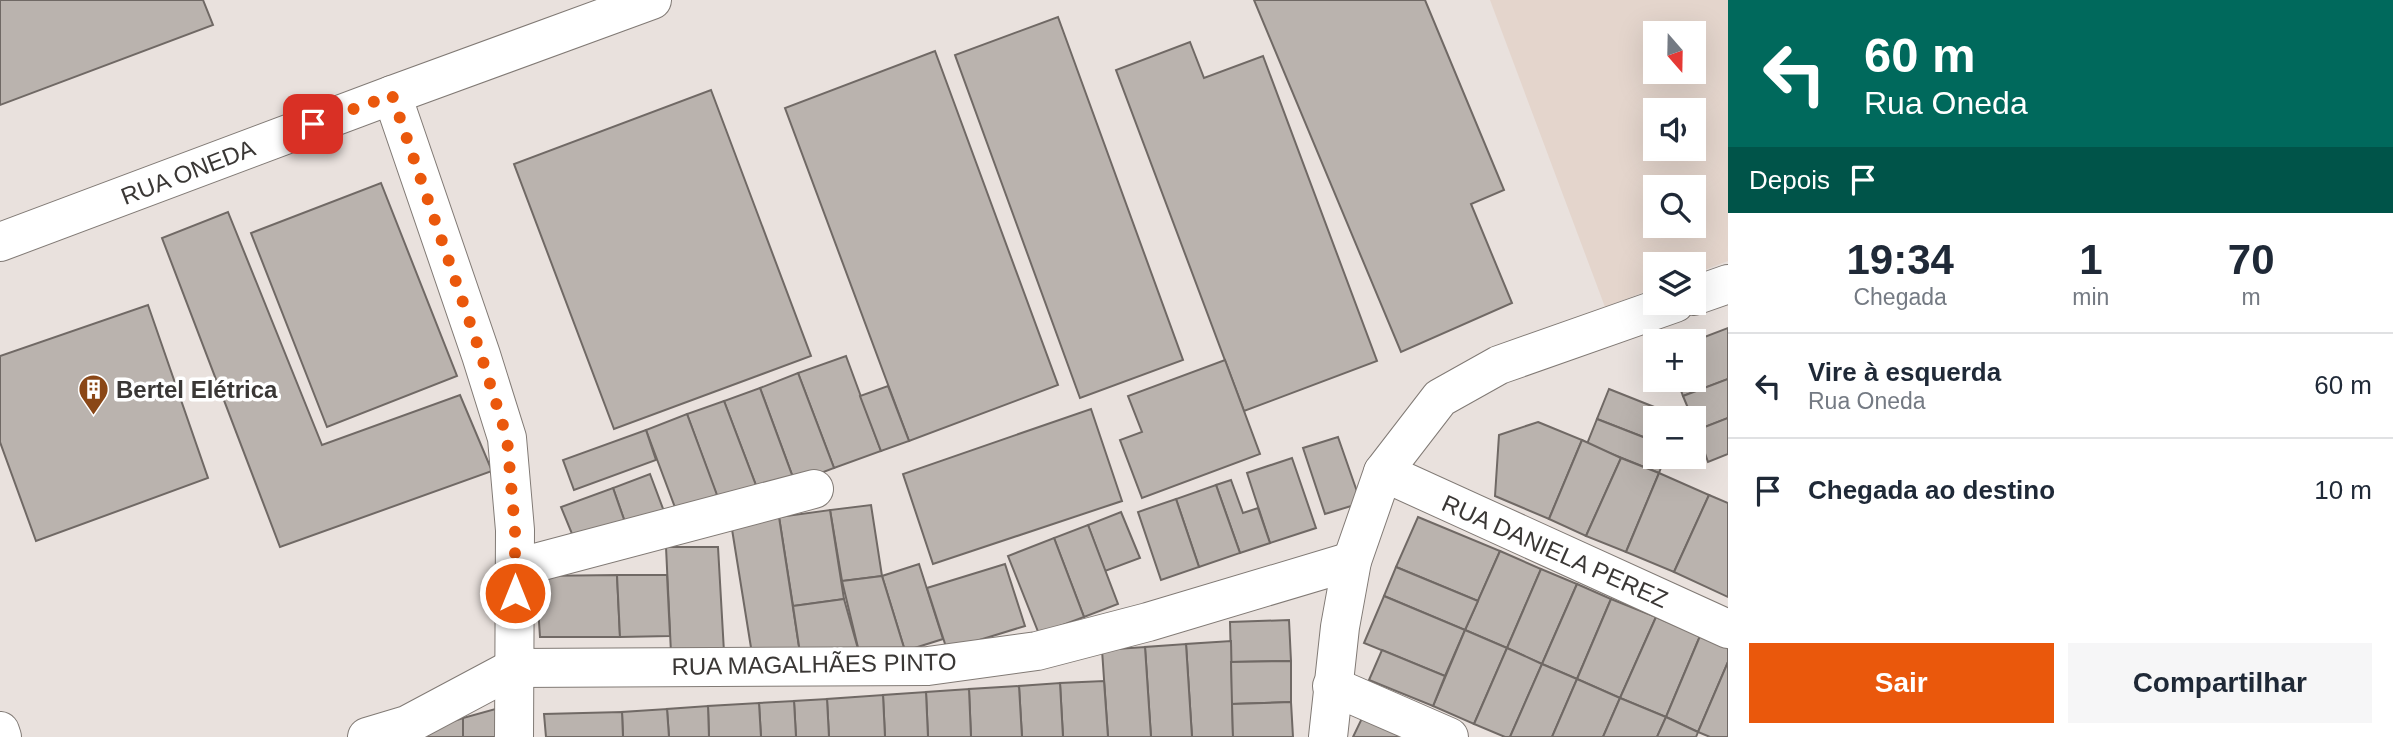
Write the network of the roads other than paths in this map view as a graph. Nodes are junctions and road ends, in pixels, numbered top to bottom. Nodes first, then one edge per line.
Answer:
1 (652, 0) edge
2 (392, 95) junction
3 (0, 242) edge
4 (1728, 284) edge
5 (1706, 292) edge
6 (1643, 314) edge
7 (1383, 472) junction
8 (814, 489) dead end
9 (1352, 561) junction
10 (516, 568) junction
11 (1728, 629) edge
12 (514, 668) junction
13 (1332, 686) junction
14 (0, 731) edge
15 (2, 737) edge
16 (367, 737) edge
17 (514, 737) edge
18 (1328, 737) edge
19 (1449, 737) edge

1 - 2 street, RUA ONEDA
2 - 3 street, RUA ONEDA
2 - 10 street
4 - 5 street
6 - 7 street
7 - 9 street
7 - 11 street, RUA DANIELA PEREZ
8 - 10 street
9 - 12 street, RUA MAGALHÃES PINTO
9 - 13 street
10 - 12 street
12 - 16 street
12 - 17 street
13 - 18 street
13 - 19 street
14 - 15 street

